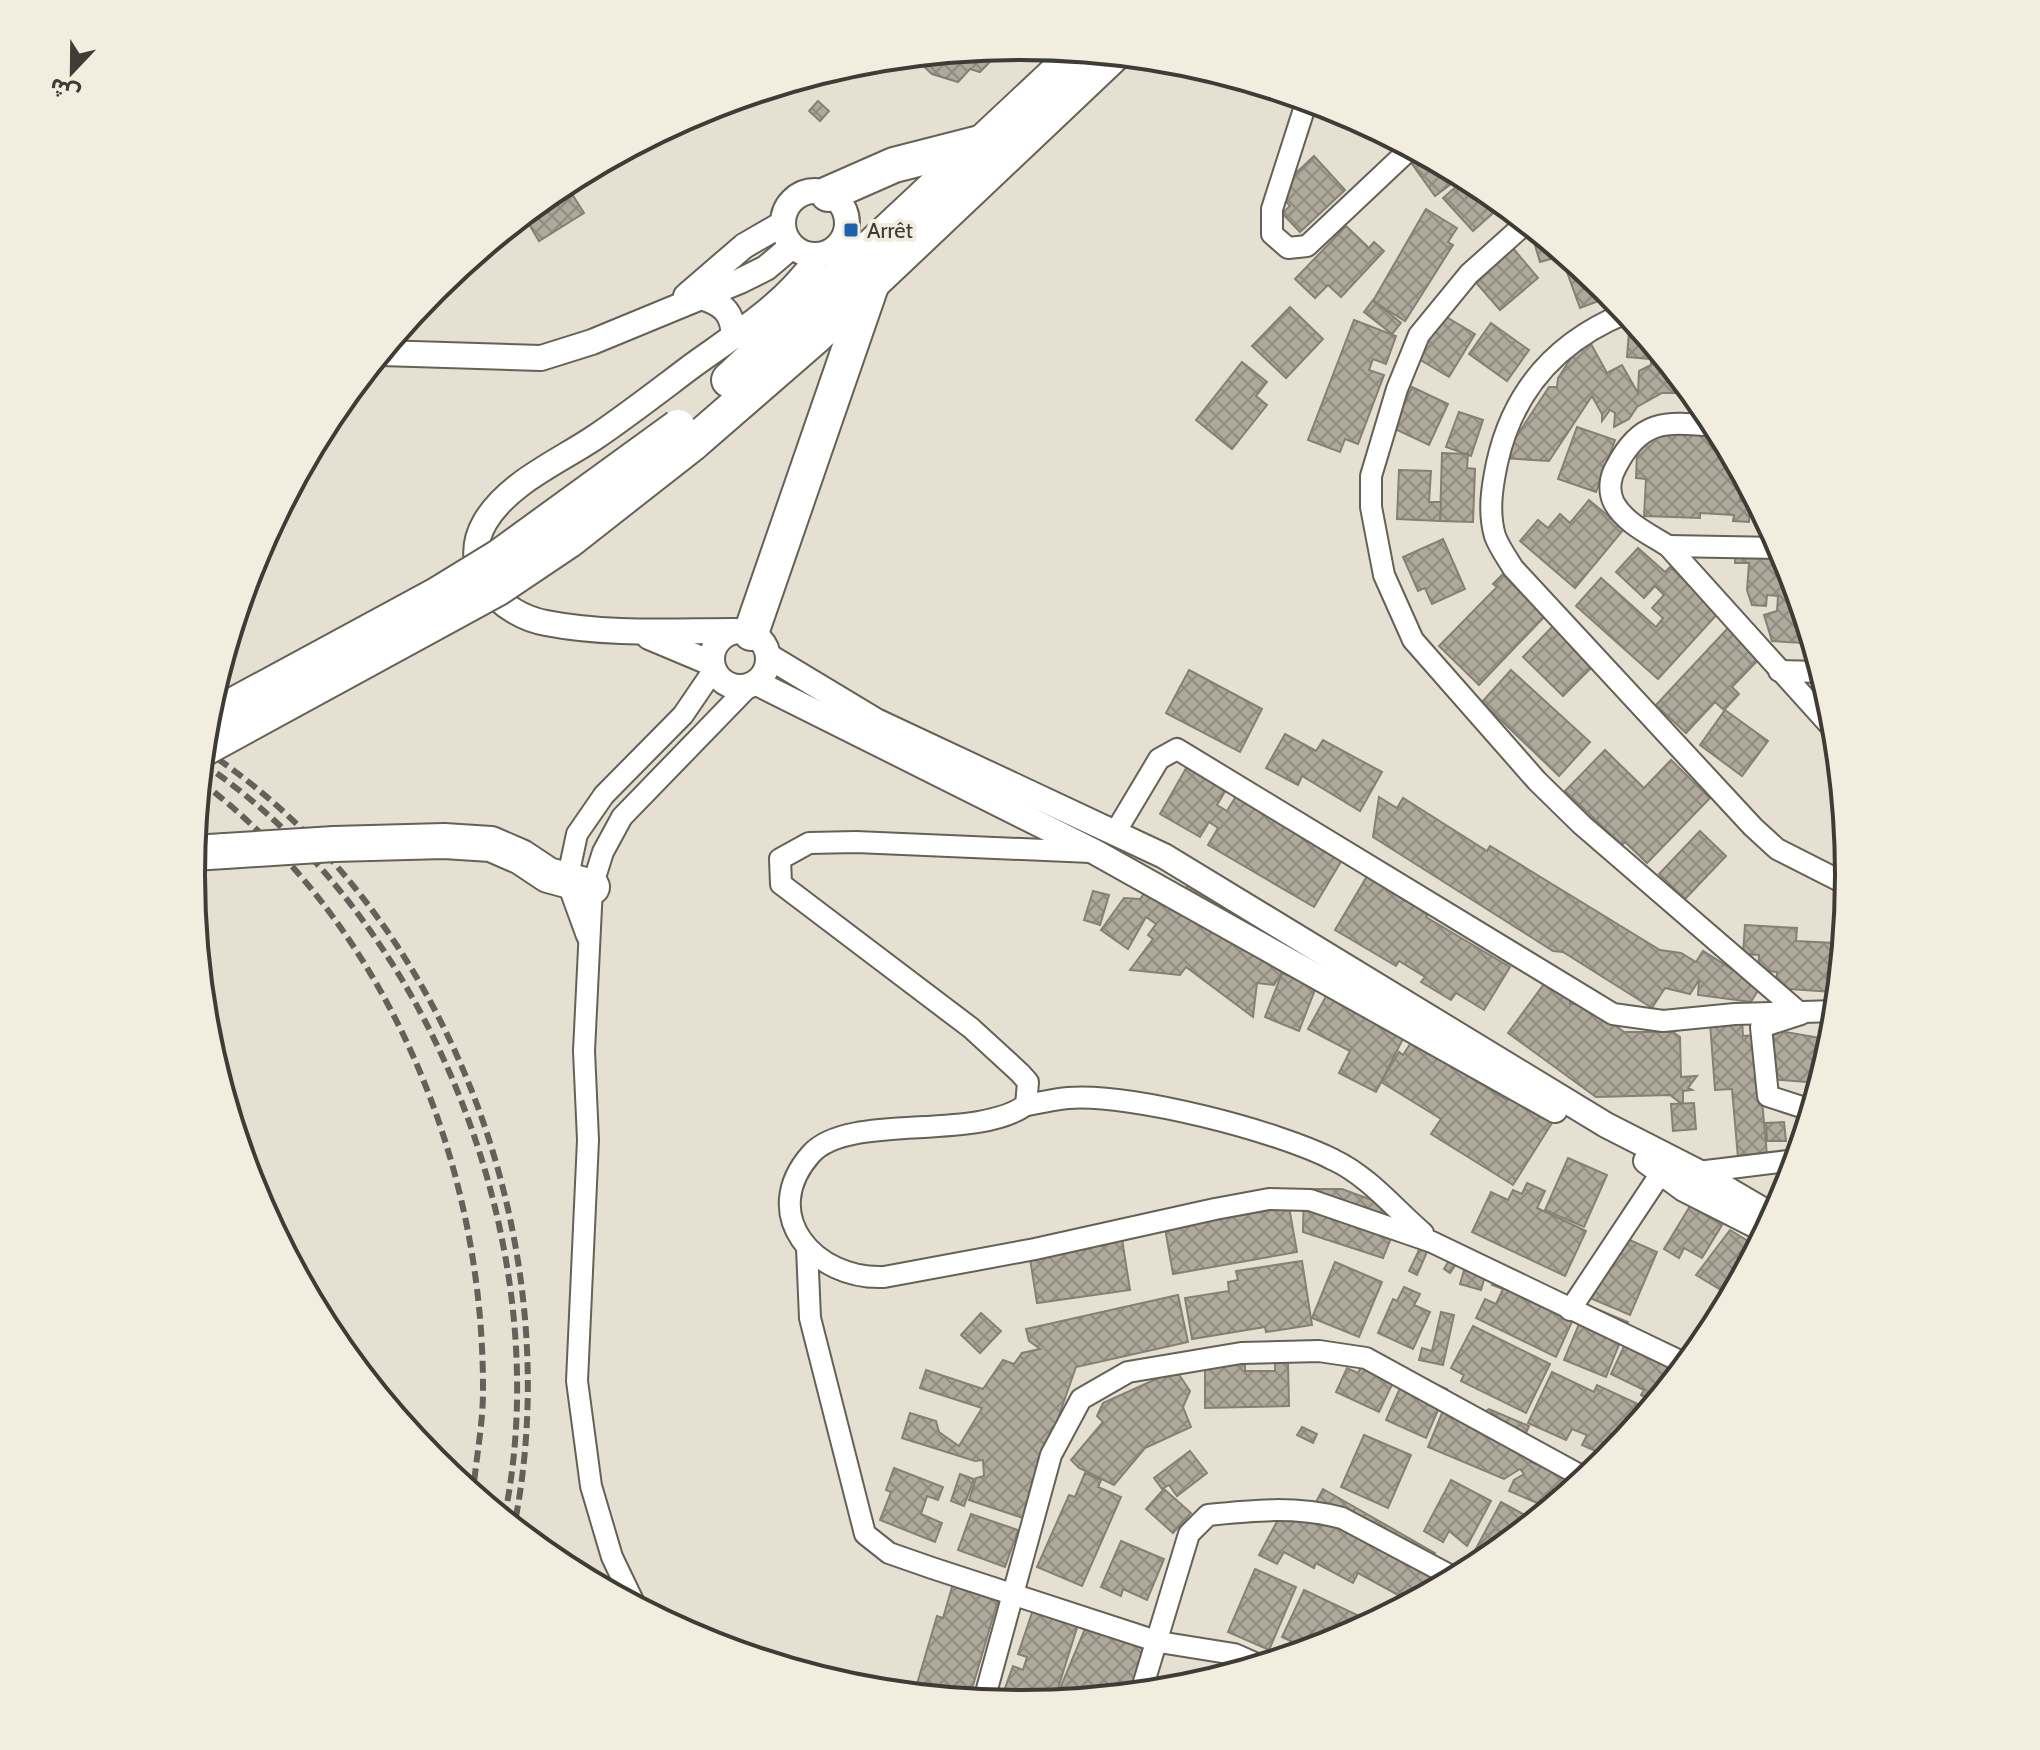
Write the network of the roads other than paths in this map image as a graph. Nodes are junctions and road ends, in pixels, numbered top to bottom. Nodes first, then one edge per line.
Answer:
1 (1069, 62) edge
2 (1103, 65) edge
3 (1304, 111) edge
4 (984, 142) junction
5 (1403, 156) edge
6 (828, 194) junction
7 (1518, 230) edge
8 (803, 246) junction
9 (872, 283) junction
10 (701, 297) junction
11 (819, 299) junction
12 (672, 309) junction
13 (1614, 318) edge
14 (734, 337) junction
15 (394, 353) edge
16 (1700, 425) edge
17 (686, 435) junction
18 (1668, 546) junction
19 (1766, 548) edge
20 (632, 630) junction
21 (751, 640) junction
22 (712, 667) junction
23 (1779, 671) junction
24 (1809, 672) edge
25 (753, 684) junction
26 (222, 711) edge
27 (1818, 713) edge
28 (217, 742) edge
29 (1116, 831) junction
30 (209, 852) edge
31 (1095, 852) junction
32 (1835, 878) edge
33 (580, 884) junction
34 (1823, 1012) edge
35 (1801, 1014) junction
36 (1026, 1105) junction
37 (1801, 1107) edge
38 (1783, 1162) edge
39 (1663, 1170) junction
40 (1698, 1172) junction
41 (1763, 1210) edge
42 (1756, 1225) edge
43 (1432, 1242) junction
44 (807, 1248) junction
45 (1570, 1310) junction
46 (1676, 1359) edge
47 (1574, 1472) edge
48 (1442, 1572) edge
49 (627, 1589) edge
50 (1012, 1594) junction
51 (1159, 1642) junction
52 (1244, 1658) edge
53 (1145, 1680) edge
54 (987, 1689) edge

1 - 4 highway
2 - 9 highway
3 - 5 street
4 - 6 highway
4 - 11 highway
6 - 8 street
6 - 8 street
7 - 35 street
8 - 10 street
8 - 11 highway
8 - 12 street
8 - 14 street
9 - 17 highway
9 - 21 highway
10 - 12 street
10 - 14 street
11 - 17 highway
12 - 15 street
13 - 32 street
14 - 20 street
16 - 18 street
17 - 26 highway, bridge
17 - 28 highway, bridge
18 - 19 street
18 - 23 street
20 - 21 street
20 - 22 street
21 - 22 street
21 - 25 street
21 - 29 street
22 - 25 street
22 - 33 street
23 - 24 street
23 - 27 street
25 - 31 street
25 - 33 street
29 - 35 street
29 - 40 street
30 - 33 highway, bridge
31 - 36 street
31 - 39 street
33 - 49 street
34 - 35 street
35 - 37 street
36 - 43 street
36 - 44 street
38 - 40 street
39 - 42 street
39 - 45 street
40 - 41 street
43 - 44 street
43 - 45 street
44 - 50 street
45 - 46 street
47 - 50 street
48 - 51 street
50 - 51 street
50 - 54 street
51 - 52 street
51 - 53 street

